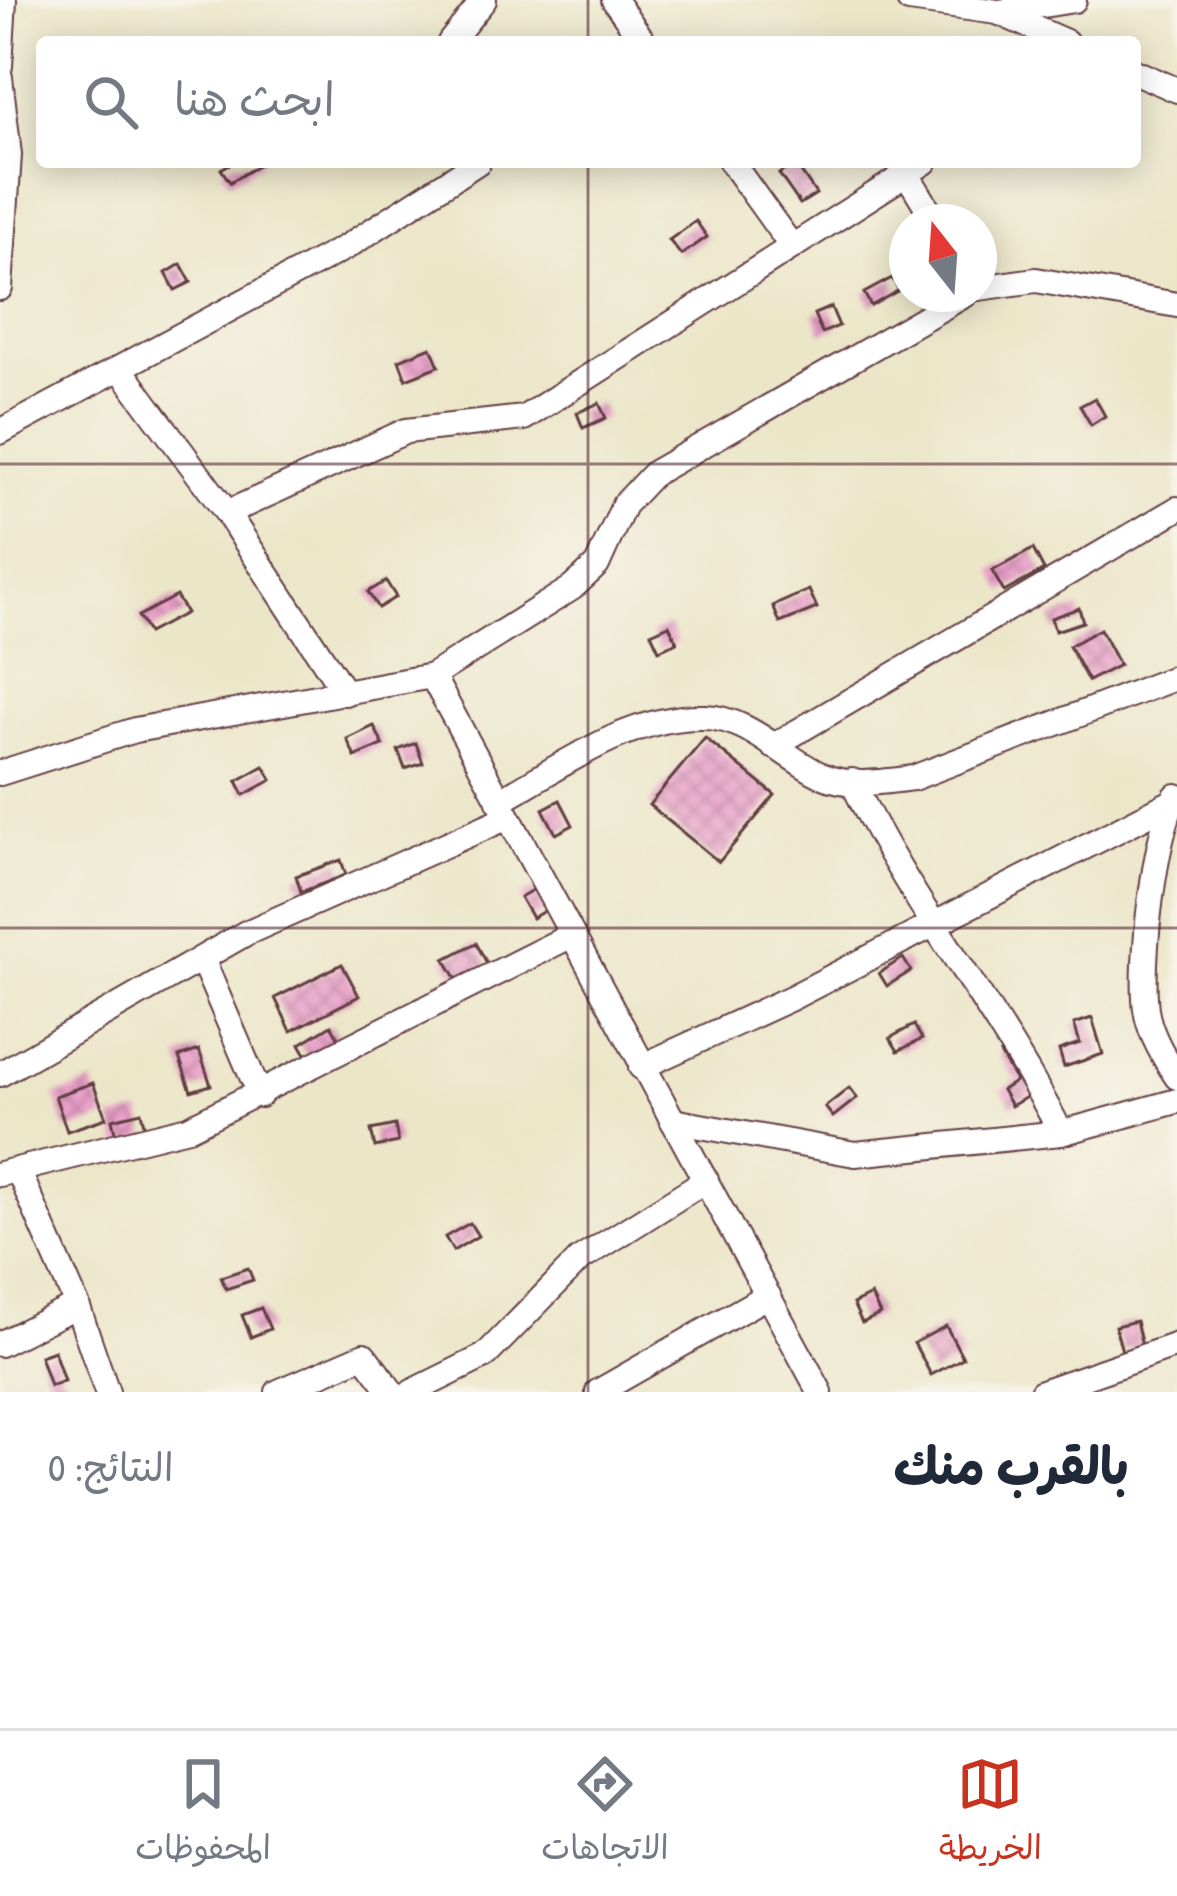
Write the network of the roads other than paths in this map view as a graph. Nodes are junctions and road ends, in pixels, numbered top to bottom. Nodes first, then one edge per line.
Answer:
1 (4, 0) edge
2 (484, 0) edge
3 (614, 0) edge
4 (909, 0) edge
5 (1074, 0) edge
6 (997, 12) junction
7 (455, 36) edge
8 (640, 36) edge
9 (1052, 36) edge
10 (0, 66) edge
11 (1141, 75) edge
12 (0, 77) edge
13 (1177, 90) edge
14 (469, 168) edge
15 (735, 168) edge
16 (916, 168) edge
17 (929, 204) edge
18 (792, 247) junction
19 (997, 285) edge
20 (0, 288) edge
21 (1177, 305) edge
22 (934, 312) edge
23 (122, 371) junction
24 (0, 432) edge
25 (1177, 509) edge
26 (227, 513) junction
27 (432, 676) junction
28 (1177, 677) edge
29 (346, 693) junction
30 (773, 746) junction
31 (0, 773) edge
32 (852, 781) junction
33 (1174, 798) edge
34 (504, 809) junction
35 (934, 922) junction
36 (572, 935) junction
37 (202, 959) junction
38 (641, 1067) junction
39 (0, 1074) edge
40 (1177, 1077) edge
41 (260, 1095) junction
42 (1177, 1101) edge
43 (673, 1121) junction
44 (1061, 1133) junction
45 (9, 1172) edge
46 (706, 1180) junction
47 (768, 1295) junction
48 (77, 1306) junction
49 (0, 1344) edge
50 (1177, 1345) edge
51 (107, 1392) edge
52 (278, 1392) edge
53 (392, 1392) edge
54 (412, 1392) edge
55 (598, 1392) edge
56 (820, 1392) edge
57 (1042, 1392) edge

1 - 10 street
2 - 7 street
3 - 8 street
4 - 6 street
5 - 6 street
6 - 9 street
11 - 13 street
12 - 20 street
14 - 23 street
15 - 18 street
16 - 17 street
16 - 18 street
18 - 26 street
19 - 21 street
22 - 27 street
23 - 24 street
23 - 26 street
25 - 30 street
26 - 29 street
27 - 29 street
27 - 34 street
28 - 32 street
29 - 31 street
30 - 32 street
30 - 34 street
32 - 35 street
33 - 35 street
33 - 40 street
34 - 36 street
34 - 37 street
35 - 38 street
35 - 44 street
36 - 38 street
36 - 41 street
37 - 39 street
37 - 41 street
38 - 43 street
41 - 45 street
42 - 44 street
43 - 44 street
43 - 46 street
45 - 48 street
46 - 47 street
46 - 54 street
47 - 55 street
47 - 56 street
48 - 49 street
48 - 51 street
50 - 57 street
52 - 53 street

